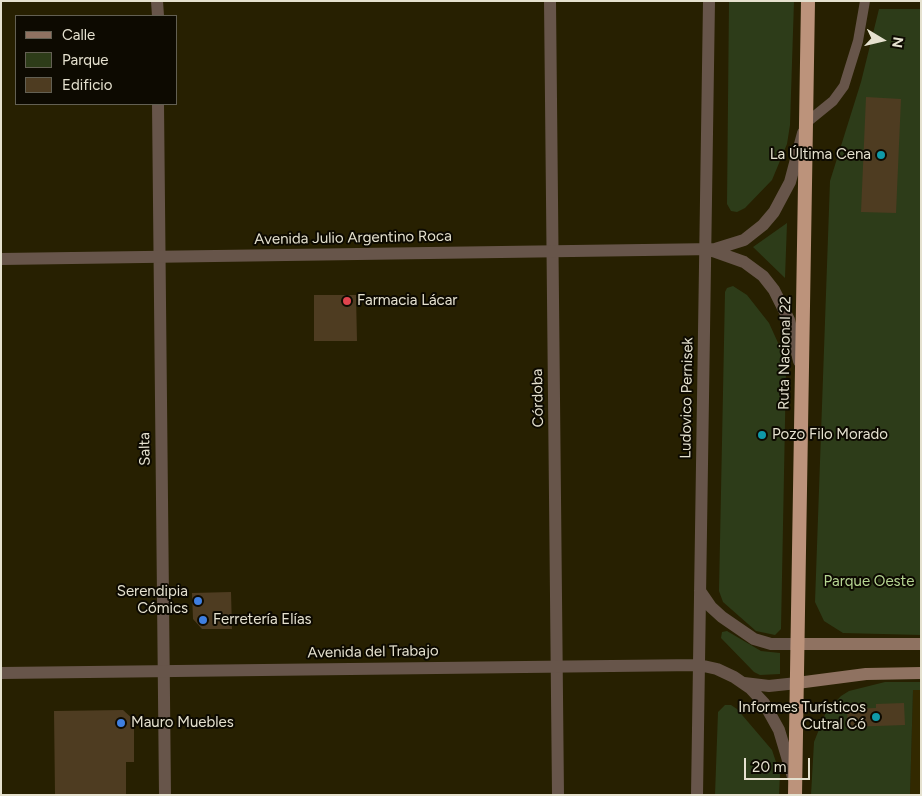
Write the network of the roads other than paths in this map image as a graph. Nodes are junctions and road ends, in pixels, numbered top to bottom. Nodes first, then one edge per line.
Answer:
1 (157, 1) edge
2 (550, 1) edge
3 (709, 1) edge
4 (808, 1) edge
5 (865, 1) edge
6 (158, 15) edge
7 (158, 105) edge
8 (806, 123) junction
9 (705, 250) junction
10 (553, 252) junction
11 (160, 257) junction
12 (1, 258) edge
13 (801, 371) junction
14 (700, 591) junction
15 (797, 644) junction
16 (921, 644) edge
17 (699, 665) junction
18 (557, 666) junction
19 (164, 671) junction
20 (1, 673) edge
21 (921, 674) edge
22 (742, 682) junction
23 (797, 683) junction
24 (795, 789) edge
25 (165, 795) edge
26 (558, 795) edge
27 (697, 795) edge

1 - 6 street
2 - 10 street, Córdoba
3 - 9 street, Ludovico Pernisek
4 - 8 highway, Ruta Nacional 22
5 - 8 lane
7 - 11 street, Salta
8 - 9 street, Avenida Julio Argentino Roca
8 - 13 highway, Ruta Nacional 22
9 - 10 street, Avenida Julio Argentino Roca
9 - 13 street, Avenida Julio Argentino Roca
9 - 14 street, Ludovico Pernisek
10 - 11 street, Avenida Julio Argentino Roca
10 - 18 street, Córdoba
11 - 12 street, Avenida Julio Argentino Roca
11 - 19 street, Salta
13 - 15 highway, Ruta Nacional 22
14 - 15 street
14 - 17 street, Ludovico Pernisek
15 - 16 main road
15 - 23 highway, Ruta Nacional 22
17 - 18 street, Avenida del Trabajo
17 - 22 street, Avenida del Trabajo
17 - 27 street, Ludovico Pernisek
18 - 19 street, Avenida del Trabajo
18 - 26 street, Córdoba
19 - 20 street, Avenida del Trabajo
19 - 25 street, Salta
21 - 23 main road
22 - 23 street, Avenida del Trabajo
22 - 24 street, Avenida del Trabajo
23 - 24 highway, Ruta Nacional 22

